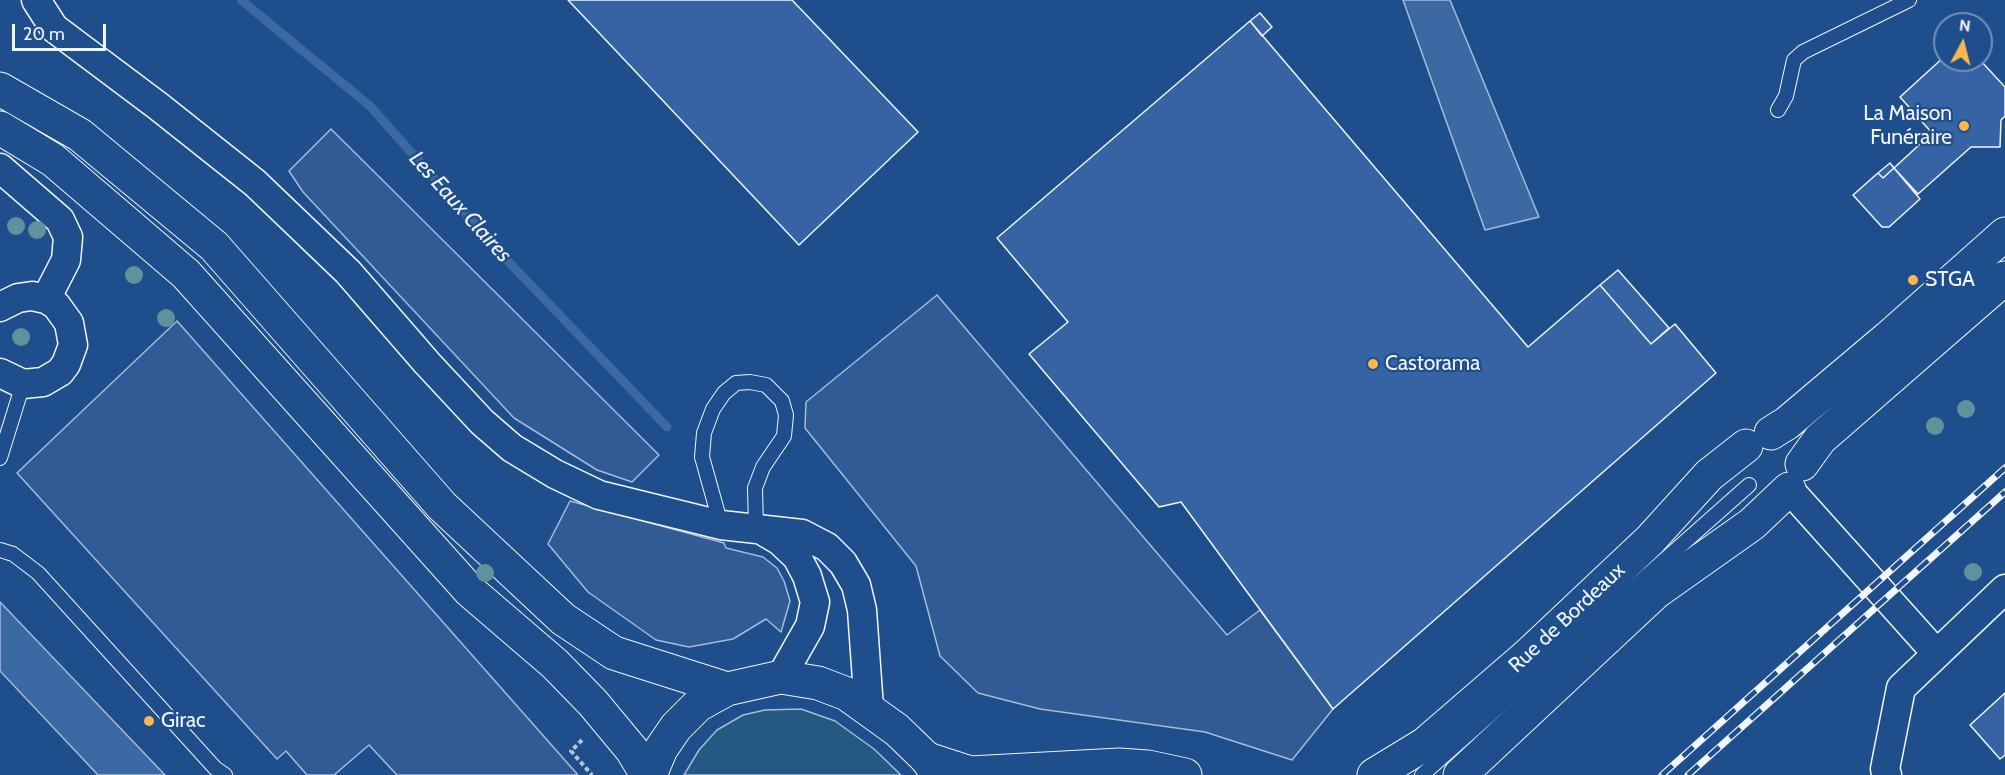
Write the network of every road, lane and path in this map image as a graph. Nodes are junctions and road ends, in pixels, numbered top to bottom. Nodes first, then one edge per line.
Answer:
1 (36, 0) edge
2 (1910, 0) edge
3 (0, 89) edge
4 (1778, 110) dead end
5 (0, 128) edge
6 (0, 168) edge
7 (2005, 234) edge
8 (2005, 278) edge
9 (6, 295) edge
10 (46, 299) junction
11 (11, 379) edge
12 (1759, 440) junction
13 (0, 458) edge
14 (1796, 476) junction
15 (1749, 485) junction
16 (721, 525) junction
17 (756, 527) junction
18 (0, 550) edge
19 (2005, 589) edge
20 (1937, 654) junction
21 (781, 677) junction
22 (727, 689) junction
23 (869, 708) junction
24 (933, 767) edge
25 (1054, 767) junction
26 (225, 775) edge
27 (649, 775) edge
28 (1087, 775) edge
29 (1185, 775) edge
30 (1374, 775) edge
31 (1422, 775) edge
32 (1460, 775) edge
33 (1887, 775) edge

1 - 16 street
2 - 4 lane
3 - 22 main road
5 - 27 main road
6 - 10 street
7 - 12 main road, Rue de Bordeaux
8 - 14 main road, Rue de Bordeaux
9 - 10 street
10 - 11 street
11 - 13 lane
12 - 14 main road
12 - 15 main road
12 - 30 main road, Rue de Bordeaux
14 - 15 main road
14 - 20 street
14 - 32 main road, Rue de Bordeaux
15 - 31 lane
16 - 17 street
16 - 17 lane
17 - 21 street
17 - 23 street
18 - 26 lane
19 - 20 street
20 - 33 street
21 - 22 main road
21 - 23 main road
22 - 27 main road
23 - 24 main road
24 - 25 main road
25 - 28 lane
25 - 29 main road

